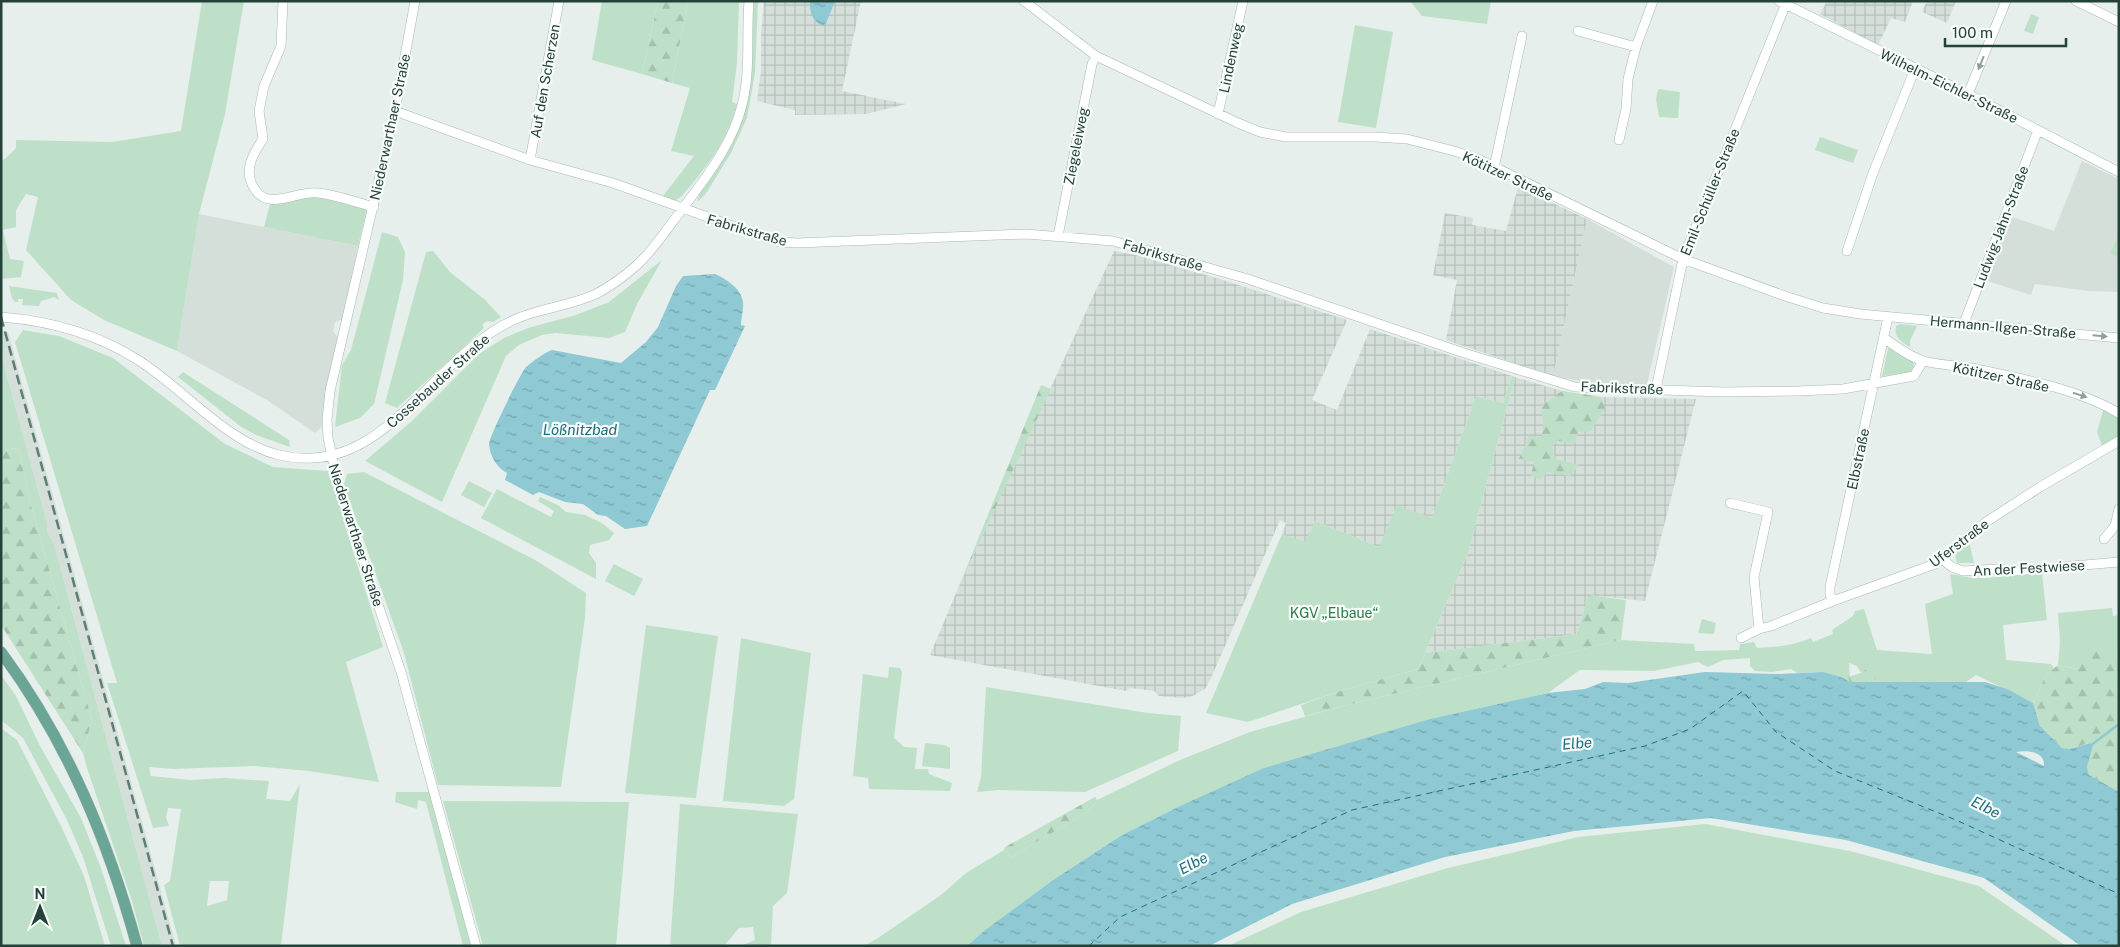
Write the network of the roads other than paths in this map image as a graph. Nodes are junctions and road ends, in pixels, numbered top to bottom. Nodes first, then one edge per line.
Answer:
1 (283, 1) edge
2 (415, 1) edge
3 (559, 1) edge
4 (749, 1) edge
5 (1024, 1) edge
6 (1243, 1) edge
7 (1653, 1) edge
8 (2006, 1) edge
9 (2076, 1) edge
10 (1784, 2) edge
11 (2119, 22) edge
12 (1578, 31) dead end
13 (1522, 36) dead end
14 (1636, 47) junction
15 (1096, 56) junction
16 (1915, 69) junction
17 (1968, 94) junction
18 (395, 112) junction
19 (1218, 114) junction
20 (2038, 130) junction
21 (1619, 140) dead end
22 (530, 160) junction
23 (1494, 168) junction
24 (2118, 169) edge
25 (374, 207) junction
26 (682, 210) junction
27 (1058, 236) junction
28 (1847, 251) dead end
29 (1683, 259) junction
30 (1888, 316) junction
31 (1, 317) edge
32 (1964, 323) junction
33 (1884, 338) junction
34 (2119, 338) edge
35 (1923, 361) junction
36 (1874, 384) junction
37 (1656, 389) junction
38 (2119, 413) edge
39 (2119, 441) edge
40 (331, 455) junction
41 (1730, 503) dead end
42 (2119, 509) edge
43 (2104, 539) dead end
44 (1942, 559) junction
45 (2119, 562) edge
46 (1833, 601) junction
47 (1759, 629) junction
48 (1741, 638) dead end
49 (1, 652) edge
50 (137, 946) edge
51 (476, 946) edge

1 - 25 street
2 - 18 street, Niederwarthaer Straße
3 - 22 street, Auf den Scherzen
4 - 26 street, Cossebauder Straße
5 - 15 street, Kötitzer Straße
6 - 19 street, Lindenweg
7 - 14 street
8 -> 17 street
9 - 11 street
10 - 16 street, Wilhelm-Eichler-Straße
10 - 29 street, Emil-Schüller-Straße
12 - 14 street
13 - 23 street
14 - 21 street
15 - 19 street, Kötitzer Straße
15 - 27 street, Ziegeleiweg
16 - 17 street, Wilhelm-Eichler-Straße
16 - 28 street
17 - 20 street, Wilhelm-Eichler-Straße
18 - 22 street, Fabrikstraße
18 - 25 street, Niederwarthaer Straße
19 - 23 street, Kötitzer Straße
20 - 24 street, Wilhelm-Eichler-Straße
20 - 32 street, Ludwig-Jahn-Straße
22 - 26 street, Fabrikstraße
23 - 29 street, Kötitzer Straße
25 - 40 street, Niederwarthaer Straße
26 - 27 street, Fabrikstraße
26 - 40 street, Cossebauder Straße
27 - 37 street, Fabrikstraße
29 - 30 street, Kötitzer Straße
29 - 37 street, Emil-Schüller-Straße
30 - 32 street, Hermann-Ilgen-Straße
30 - 33 street, Elbstraße
31 - 40 street, Cossebauder Straße
32 -> 34 street, Hermann-Ilgen-Straße
33 - 35 street, Kötitzer Straße
33 - 36 street, Elbstraße
35 - 36 street, Fabrikstraße
35 -> 38 street, Kötitzer Straße
36 - 37 street, Fabrikstraße
36 - 46 street, Elbstraße
39 - 44 street, Uferstraße
40 - 51 street, Niederwarthaer Straße
41 - 47 street
42 - 43 street
44 - 45 street, An der Festwiese
44 - 46 street, Uferstraße
46 - 47 street, Uferstraße
47 - 48 street, Uferstraße
49 - 50 main road

